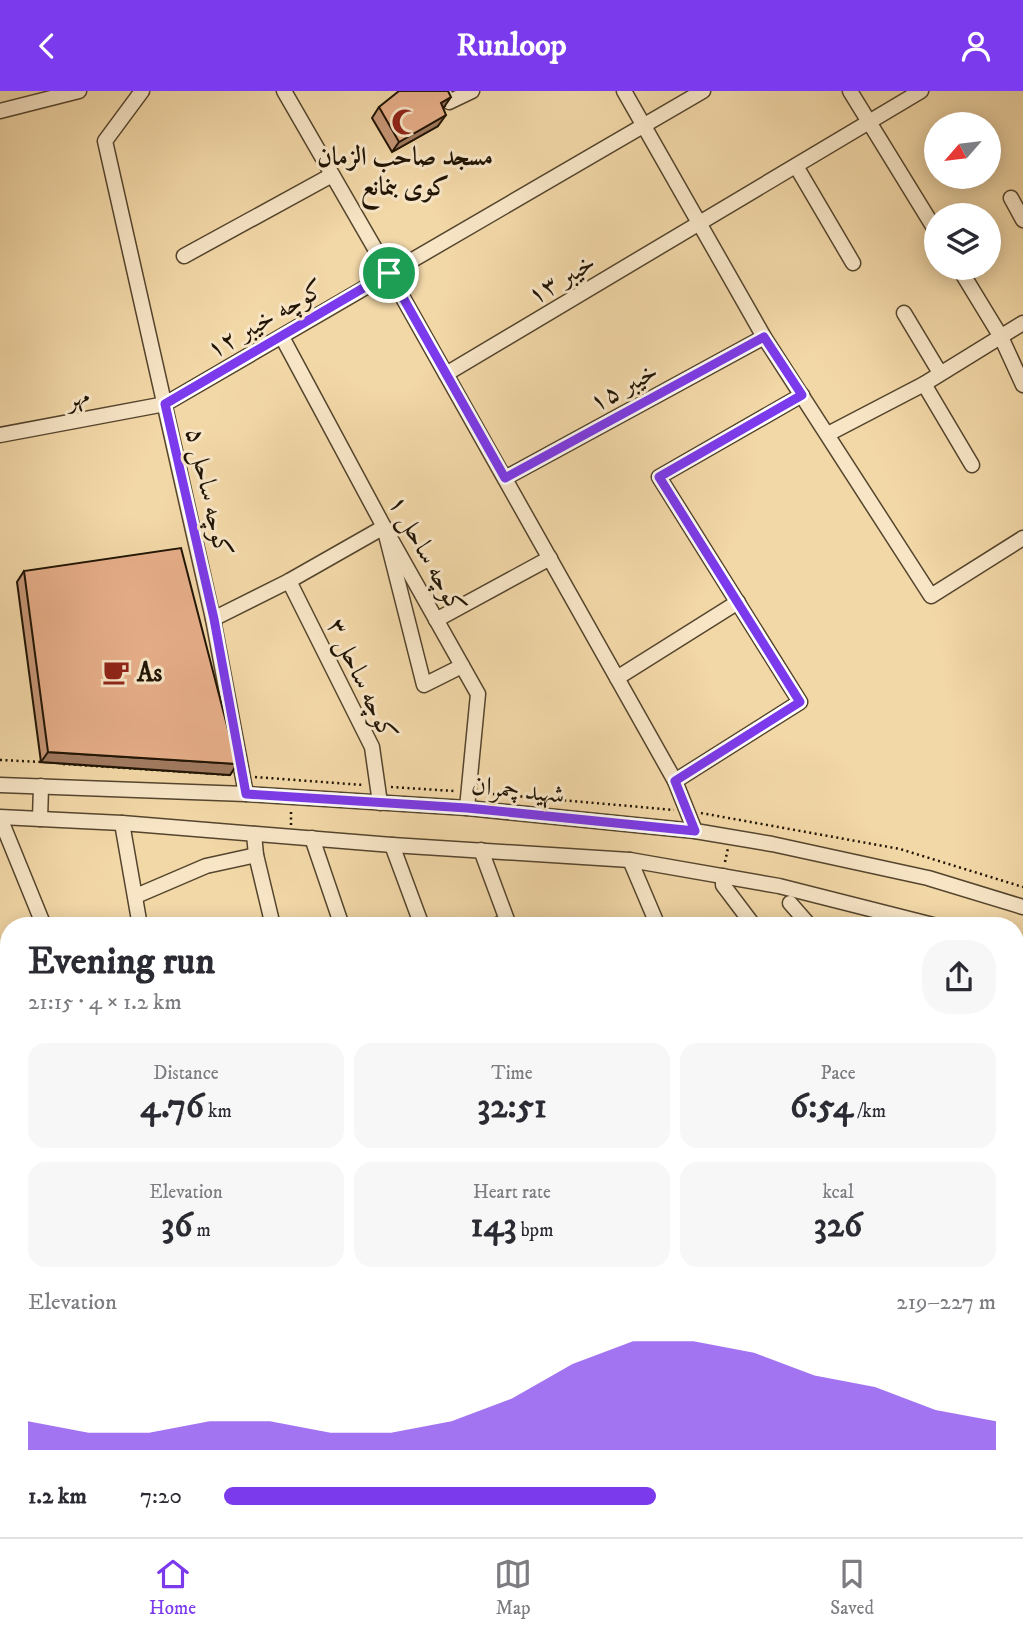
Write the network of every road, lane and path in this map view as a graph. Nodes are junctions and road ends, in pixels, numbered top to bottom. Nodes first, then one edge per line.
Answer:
1 (79, 91) edge
2 (142, 91) edge
3 (284, 91) edge
4 (443, 91) edge
5 (472, 91) edge
6 (624, 91) edge
7 (703, 91) edge
8 (850, 91) edge
9 (921, 91) edge
10 (56, 94) edge
11 (0, 111) edge
12 (869, 121) junction
13 (645, 126) junction
14 (796, 166) junction
15 (332, 175) junction
16 (1011, 198) dead end
17 (924, 211) edge
18 (1023, 220) edge
19 (700, 225) junction
20 (184, 256) dead end
21 (853, 263) dead end
22 (389, 273) junction
23 (966, 280) edge
24 (904, 313) dead end
25 (1023, 323) edge
26 (282, 337) junction
27 (764, 337) junction
28 (1001, 337) junction
29 (940, 373) junction
30 (446, 374) junction
31 (923, 384) junction
32 (1023, 385) edge
33 (802, 395) junction
34 (165, 404) junction
35 (828, 434) junction
36 (0, 435) edge
37 (972, 465) dead end
38 (505, 478) junction
39 (384, 527) junction
40 (1023, 538) edge
41 (550, 558) junction
42 (289, 581) junction
43 (738, 602) junction
44 (214, 619) junction
45 (436, 620) junction
46 (462, 666) junction
47 (617, 678) junction
48 (294, 779) dead end
49 (675, 781) junction
50 (0, 785) edge
51 (41, 786) junction
52 (246, 794) junction
53 (292, 797) junction
54 (380, 803) junction
55 (467, 808) junction
56 (0, 818) edge
57 (40, 819) junction
58 (122, 823) junction
59 (695, 831) junction
60 (254, 834) junction
61 (290, 836) junction
62 (312, 838) junction
63 (393, 845) junction
64 (481, 850) junction
65 (256, 855) junction
66 (630, 860) junction
67 (723, 876) junction
68 (136, 896) junction
69 (790, 903) dead end
70 (1023, 907) edge
71 (40, 917) edge
72 (139, 917) edge
73 (271, 917) edge
74 (339, 917) edge
75 (419, 917) edge
76 (499, 917) edge
77 (654, 917) edge
78 (747, 917) edge
79 (802, 917) edge
80 (901, 917) edge

1 - 10 street
2 - 34 street, کوچه ساحل ۵
3 - 15 street
4 - 5 street
6 - 13 street
7 - 13 street, کوچه خیبر ۱۲
8 - 12 street
9 - 12 street, خیبر ۱۳
10 - 11 street
12 - 14 street, خیبر ۱۳
12 - 17 street
13 - 19 street
13 - 22 street, کوچه خیبر ۱۲
14 - 19 street, خیبر ۱۳
14 - 21 street
15 - 20 street
15 - 22 street
16 - 18 street
19 - 27 street
19 - 30 street, خیبر ۱۳
22 - 26 street, کوچه خیبر ۱۲
22 - 30 street
23 - 28 street
24 - 29 street
25 - 28 street
26 - 34 street, کوچه خیبر ۱۲
26 - 39 street, کوچه ساحل ۱
27 - 33 street
27 - 38 street, خیبر ۱۵
28 - 29 street
28 - 32 street
29 - 31 street
30 - 38 street
31 - 35 street
31 - 37 street
33 - 35 street
33 - 43 street
34 - 36 street, مهر
34 - 44 street, کوچه ساحل ۵
35 - 40 street
38 - 41 street
39 - 42 street
39 - 45 street, کوچه ساحل ۱
39 - 46 street
41 - 45 street
41 - 47 street
42 - 44 street
42 - 54 street, کوچه ساحل ۳
43 - 47 street
43 - 49 street
44 - 52 street, کوچه ساحل ۵
45 - 46 street, کوچه ساحل ۱
46 - 55 street, کوچه ساحل ۱
47 - 49 street
48 - 53 path
49 - 59 street
50 - 51 street, شهید چمران
51 - 52 street, شهید چمران
51 - 57 street
52 - 53 street, شهید چمران
53 - 54 street, شهید چمران
53 - 61 path
54 - 55 street, شهید چمران
55 - 59 street, شهید چمران
56 - 57 street
56 - 71 street
57 - 58 street
58 - 60 street
58 - 68 street
59 - 70 street, شهید چمران
60 - 61 street
60 - 65 street
61 - 62 street
62 - 63 street
62 - 74 street
63 - 64 street
63 - 75 street
64 - 66 street
64 - 76 street
65 - 68 street
65 - 73 street
66 - 67 street
66 - 77 street
67 - 78 street
67 - 80 street
68 - 72 street
69 - 79 street

